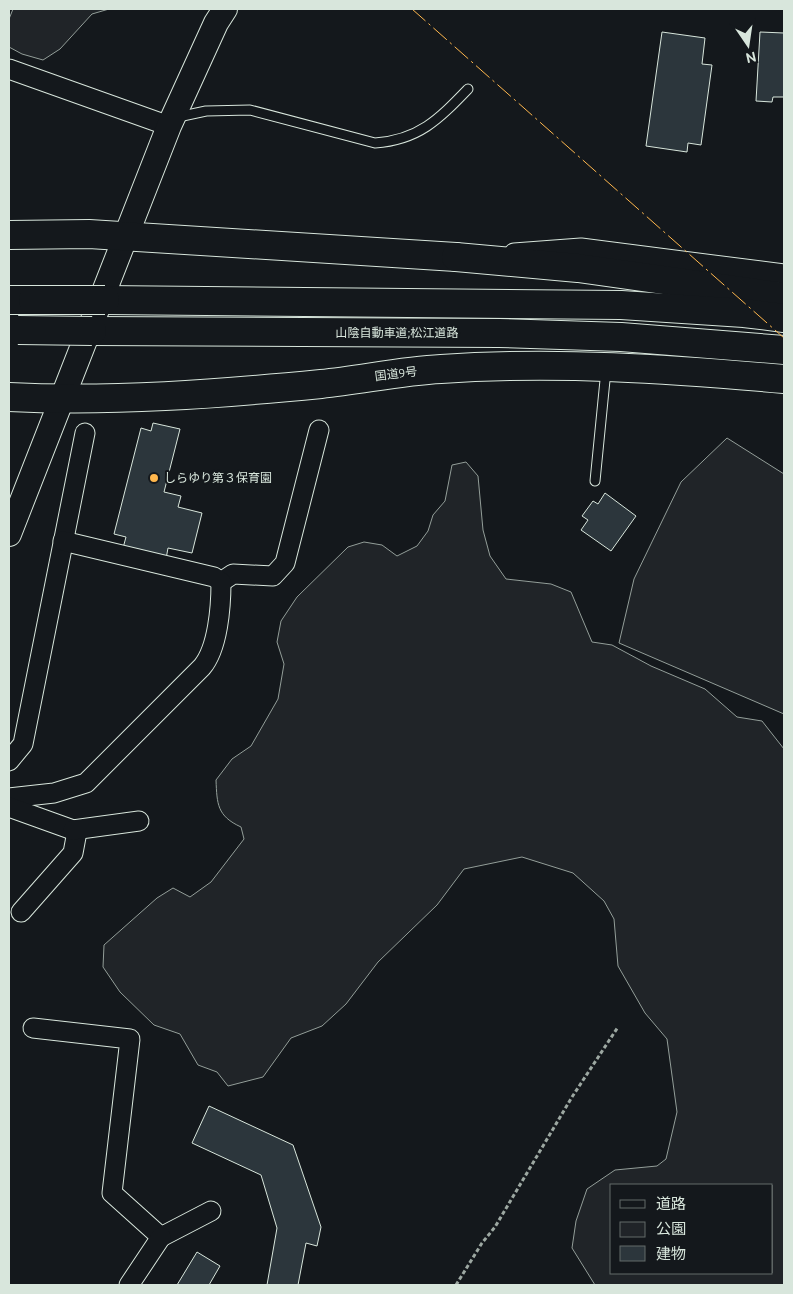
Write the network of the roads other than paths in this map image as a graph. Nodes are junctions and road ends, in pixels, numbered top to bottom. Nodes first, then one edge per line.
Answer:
1 (225, 9) edge
2 (9, 69) edge
3 (468, 89) dead end
4 (171, 122) junction
5 (9, 235) edge
6 (124, 236) junction
7 (456, 257) junction
8 (784, 274) edge
9 (784, 297) edge
10 (21, 300) edge
11 (784, 318) edge
12 (13, 330) edge
13 (784, 350) edge
14 (606, 367) junction
15 (784, 379) edge
16 (9, 397) edge
17 (61, 400) junction
18 (319, 430) dead end
19 (85, 433) dead end
20 (595, 481) dead end
21 (9, 534) edge
22 (63, 541) junction
23 (222, 582) junction
24 (9, 761) edge
25 (9, 798) edge
26 (9, 807) edge
27 (138, 821) dead end
28 (72, 830) junction
29 (21, 912) dead end
30 (33, 1028) dead end
31 (211, 1211) dead end
32 (162, 1237) junction
33 (129, 1285) edge

1 - 4 street
2 - 4 street
3 - 4 lane
4 - 6 street
5 - 6 highway
6 - 7 highway
6 - 17 street
7 - 8 street
7 - 9 highway
10 - 11 highway, bridge
12 - 13 highway, 山陰自動車道;松江道路, bridge
14 - 15 highway, 国道9号
14 - 17 highway, 国道9号
14 - 20 lane
16 - 17 highway, 国道9号
17 - 21 street
18 - 23 street
19 - 22 street
22 - 23 street
22 - 24 street
23 - 25 street
26 - 28 street
27 - 28 street
28 - 29 street
30 - 32 street
31 - 32 street
32 - 33 street

